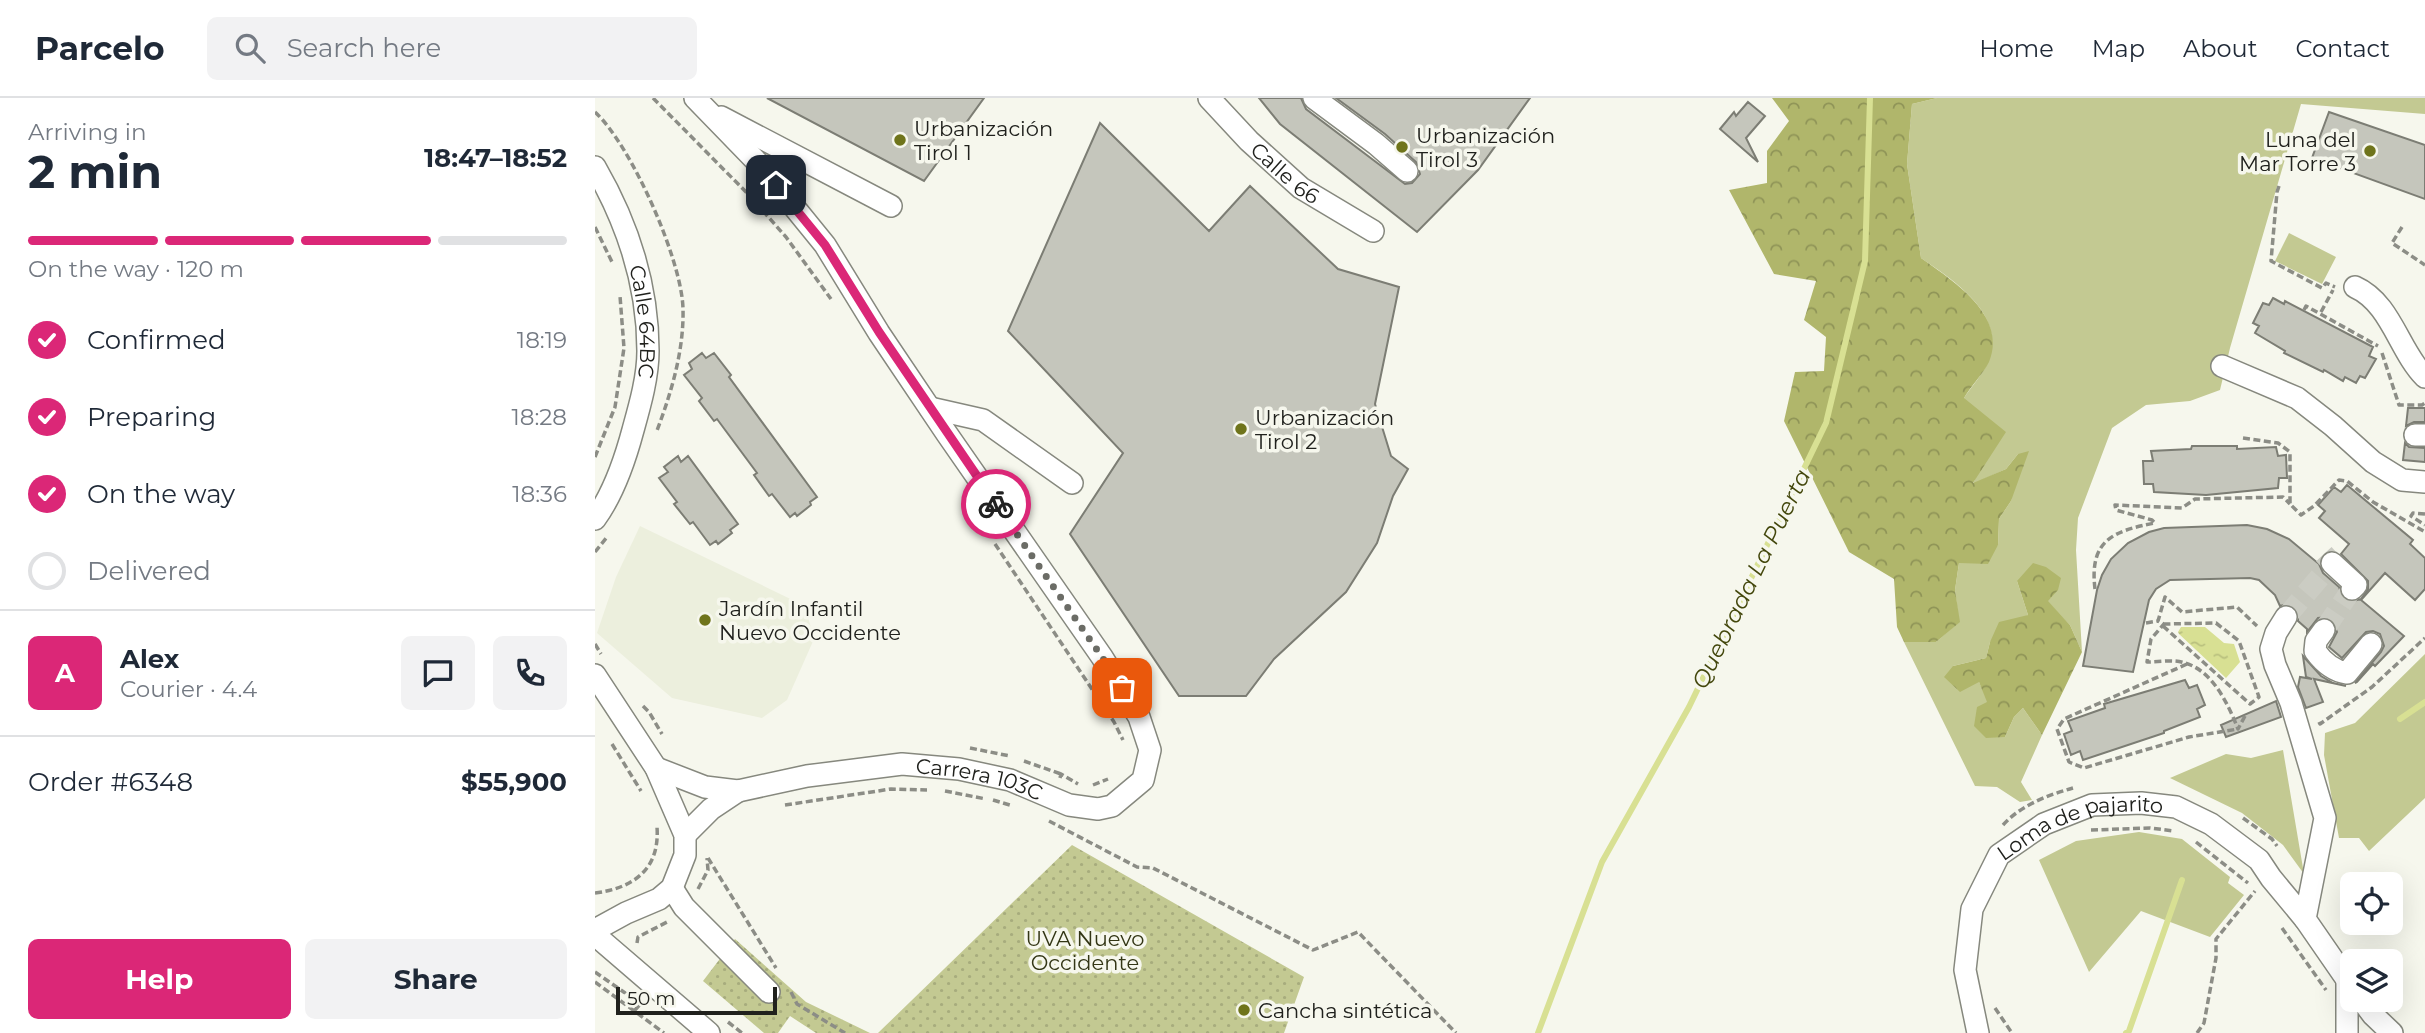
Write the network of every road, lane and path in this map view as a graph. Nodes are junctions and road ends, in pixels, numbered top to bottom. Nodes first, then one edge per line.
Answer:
1 (653, 98) edge
2 (1209, 98) edge
3 (1314, 98) edge
4 (701, 104) edge
5 (595, 167) edge
6 (1407, 171) dead end
7 (2279, 186) dead end
8 (891, 206) dead end
9 (2402, 227) dead end
10 (595, 228) edge
11 (1373, 231) dead end
12 (612, 262) dead end
13 (2425, 265) edge
14 (619, 286) dead end
15 (2345, 287) joint
16 (837, 306) dead end
17 (2304, 310) dead end
18 (2222, 366) dead end
19 (2425, 377) edge
20 (2425, 403) edge
21 (930, 408) junction
22 (2243, 438) dead end
23 (595, 457) edge
24 (2425, 482) edge
25 (1072, 483) dead end
26 (2290, 504) junction
27 (2425, 514) edge
28 (595, 519) edge
29 (2425, 525) edge
30 (2425, 532) edge
31 (993, 540) dead end
32 (2332, 563) dead end
33 (2095, 589) dead end
34 (2352, 589) dead end
35 (2286, 617) tunnel mouth
36 (2158, 621) junction
37 (2146, 623) dead end
38 (2163, 625) junction
39 (2258, 627) dead end
40 (2324, 630) tunnel mouth
41 (2371, 644) dead end
42 (2187, 664) junction
43 (595, 675) edge
44 (2245, 716) dead end
45 (2238, 729) junction
46 (609, 738) dead end
47 (1125, 745) dead end
48 (656, 768) junction
49 (1117, 776) dead end
50 (738, 791) junction
51 (643, 794) dead end
52 (1052, 797) junction
53 (776, 806) dead end
54 (1020, 809) dead end
55 (654, 816) dead end
56 (2087, 830) dead end
57 (685, 835) junction
58 (2184, 835) dead end
59 (2193, 840) dead end
60 (707, 857) dead end
61 (672, 888) junction
62 (595, 893) edge
63 (2305, 919) junction
64 (595, 932) edge
65 (2340, 971) edge
66 (595, 972) edge
67 (595, 982) edge
68 (779, 984) junction
69 (1991, 1002) dead end
70 (646, 1009) dead end
71 (2348, 1012) edge
72 (2371, 1012) edge
73 (664, 1033) edge
74 (709, 1033) edge
75 (845, 1033) edge
76 (1456, 1033) edge
77 (1978, 1033) edge
78 (2012, 1033) edge
79 (2197, 1033) edge
80 (2347, 1033) edge
81 (2392, 1033) edge

1 - 16 path
2 - 11 street, Calle 66
3 - 6 street
4 - 8 street
4 - 21 street, Carrera 103C
5 - 28 street, Calle 64BC
7 - 15 path
9 - 13 path
10 - 12 path
14 - 23 path
15 - 19 street
17 - 20 path
18 - 24 street
21 - 25 street
21 - 52 street, Carrera 103C
22 - 26 path
26 - 30 path
26 - 33 path
27 - 29 path
31 - 47 path
32 - 34 street
35 - 63 street
36 - 37 path
36 - 38 path
36 - 39 path
38 - 38 path
38 - 42 path
40 - 41 street
42 - 45 path
42 - 45 path
43 - 48 street
44 - 45 path
46 - 51 path
48 - 50 street
48 - 57 street
49 - 52 path
50 - 52 street, Carrera 103C
50 - 57 street
52 - 76 path
53 - 54 path
55 - 62 path
56 - 58 path
57 - 61 street
59 - 79 path
60 - 68 path
61 - 64 street
61 - 68 street
63 - 65 street, Loma de pajarito
63 - 77 street, Loma de pajarito
64 - 74 street
66 - 70 path
67 - 73 path
68 - 75 path
69 - 78 path
71 - 80 street
72 - 81 street

